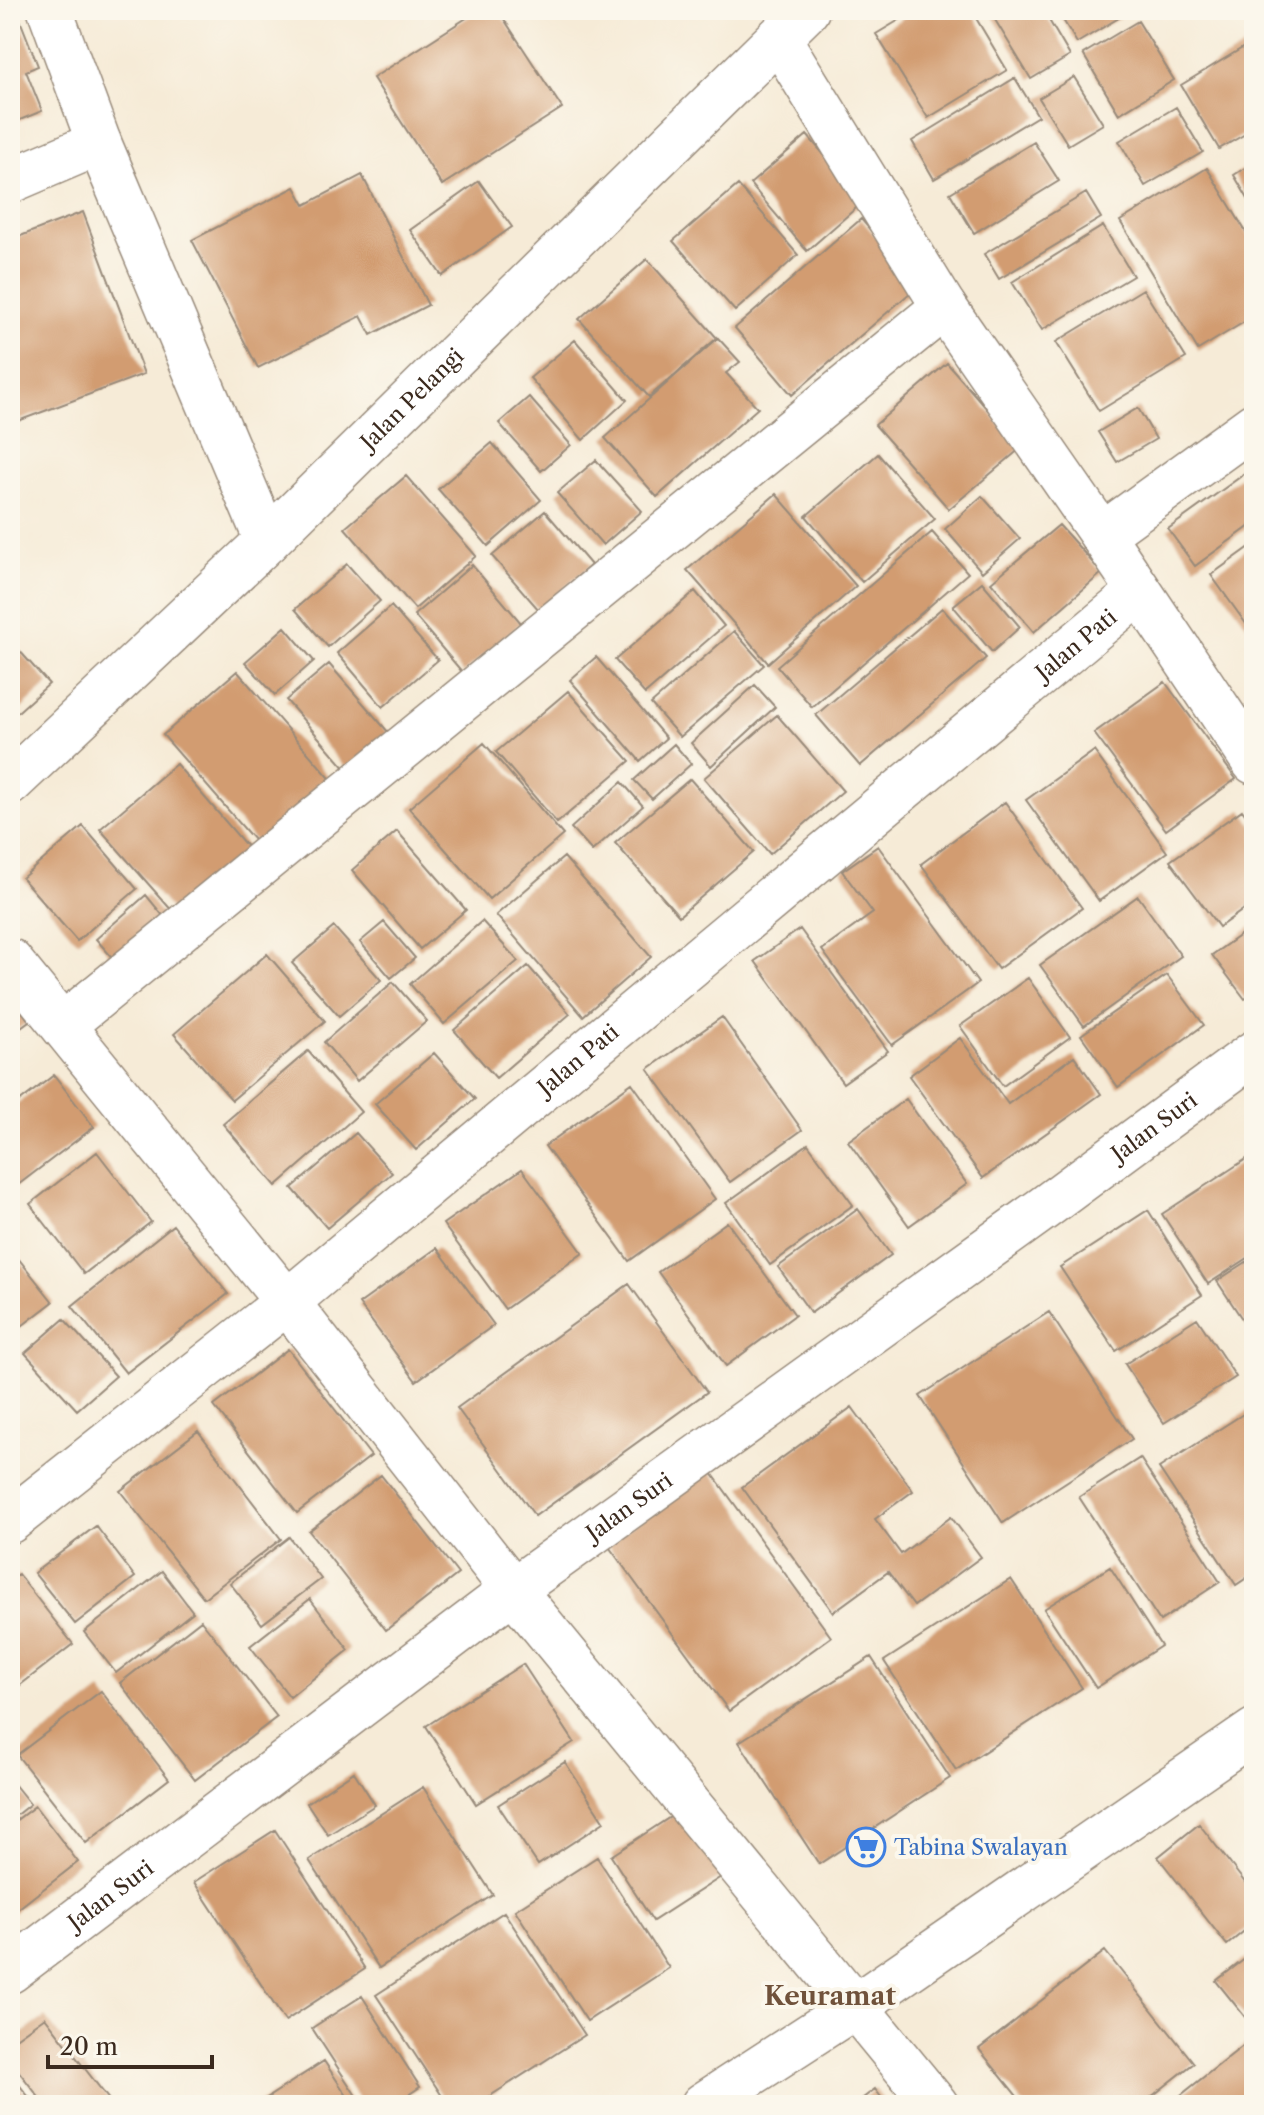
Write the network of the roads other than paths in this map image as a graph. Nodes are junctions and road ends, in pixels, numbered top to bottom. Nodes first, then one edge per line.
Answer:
1 (50, 10) edge
2 (793, 25) edge
3 (99, 143) junction
4 (10, 181) edge
5 (944, 307) junction
6 (1254, 425) edge
7 (1102, 535) junction
8 (267, 541) junction
9 (1139, 592) junction
10 (1254, 762) edge
11 (10, 783) edge
12 (10, 961) edge
13 (63, 1025) junction
14 (1254, 1053) edge
15 (287, 1302) junction
16 (10, 1521) edge
17 (513, 1590) junction
18 (1254, 1731) edge
19 (10, 1971) edge
20 (854, 2007) junction
21 (703, 2105) edge
22 (936, 2105) edge

1 - 3 street
2 - 5 street
2 - 8 street, Jalan Pelangi
3 - 4 street
3 - 8 street
5 - 7 street
5 - 13 street
6 - 7 street
7 - 9 street
8 - 11 street, Jalan Pelangi
9 - 10 street
9 - 15 street, Jalan Pati
12 - 13 street
13 - 15 street
14 - 17 street, Jalan Suri
15 - 16 street, Jalan Pati
15 - 17 street
17 - 19 street, Jalan Suri
17 - 20 street
18 - 20 street
20 - 21 street
20 - 22 street

